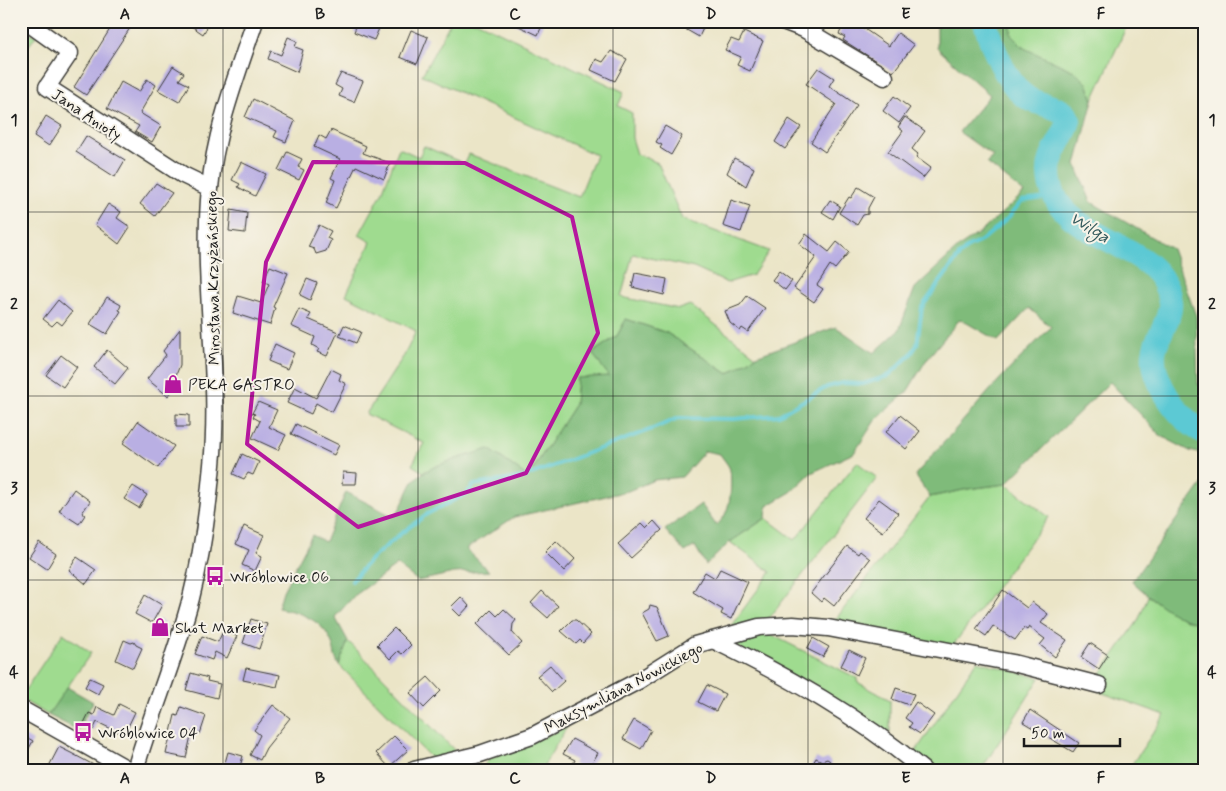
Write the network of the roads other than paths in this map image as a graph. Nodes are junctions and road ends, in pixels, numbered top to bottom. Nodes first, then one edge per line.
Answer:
1 (29, 21) edge
2 (255, 21) edge
3 (783, 21) edge
4 (885, 77) dead end
5 (210, 188) junction
6 (713, 640) junction
7 (1099, 685) dead end
8 (21, 709) edge
9 (129, 770) edge
10 (135, 770) edge
11 (414, 770) edge
12 (924, 770) edge

1 - 5 street, Jana Anioły
2 - 5 street, Mirosława Krzyżańskiego
3 - 4 street
5 - 10 street, Mirosława Krzyżańskiego
6 - 7 street, Maksymiliana Nowickiego
6 - 11 street, Maksymiliana Nowickiego
6 - 12 street
8 - 9 street

